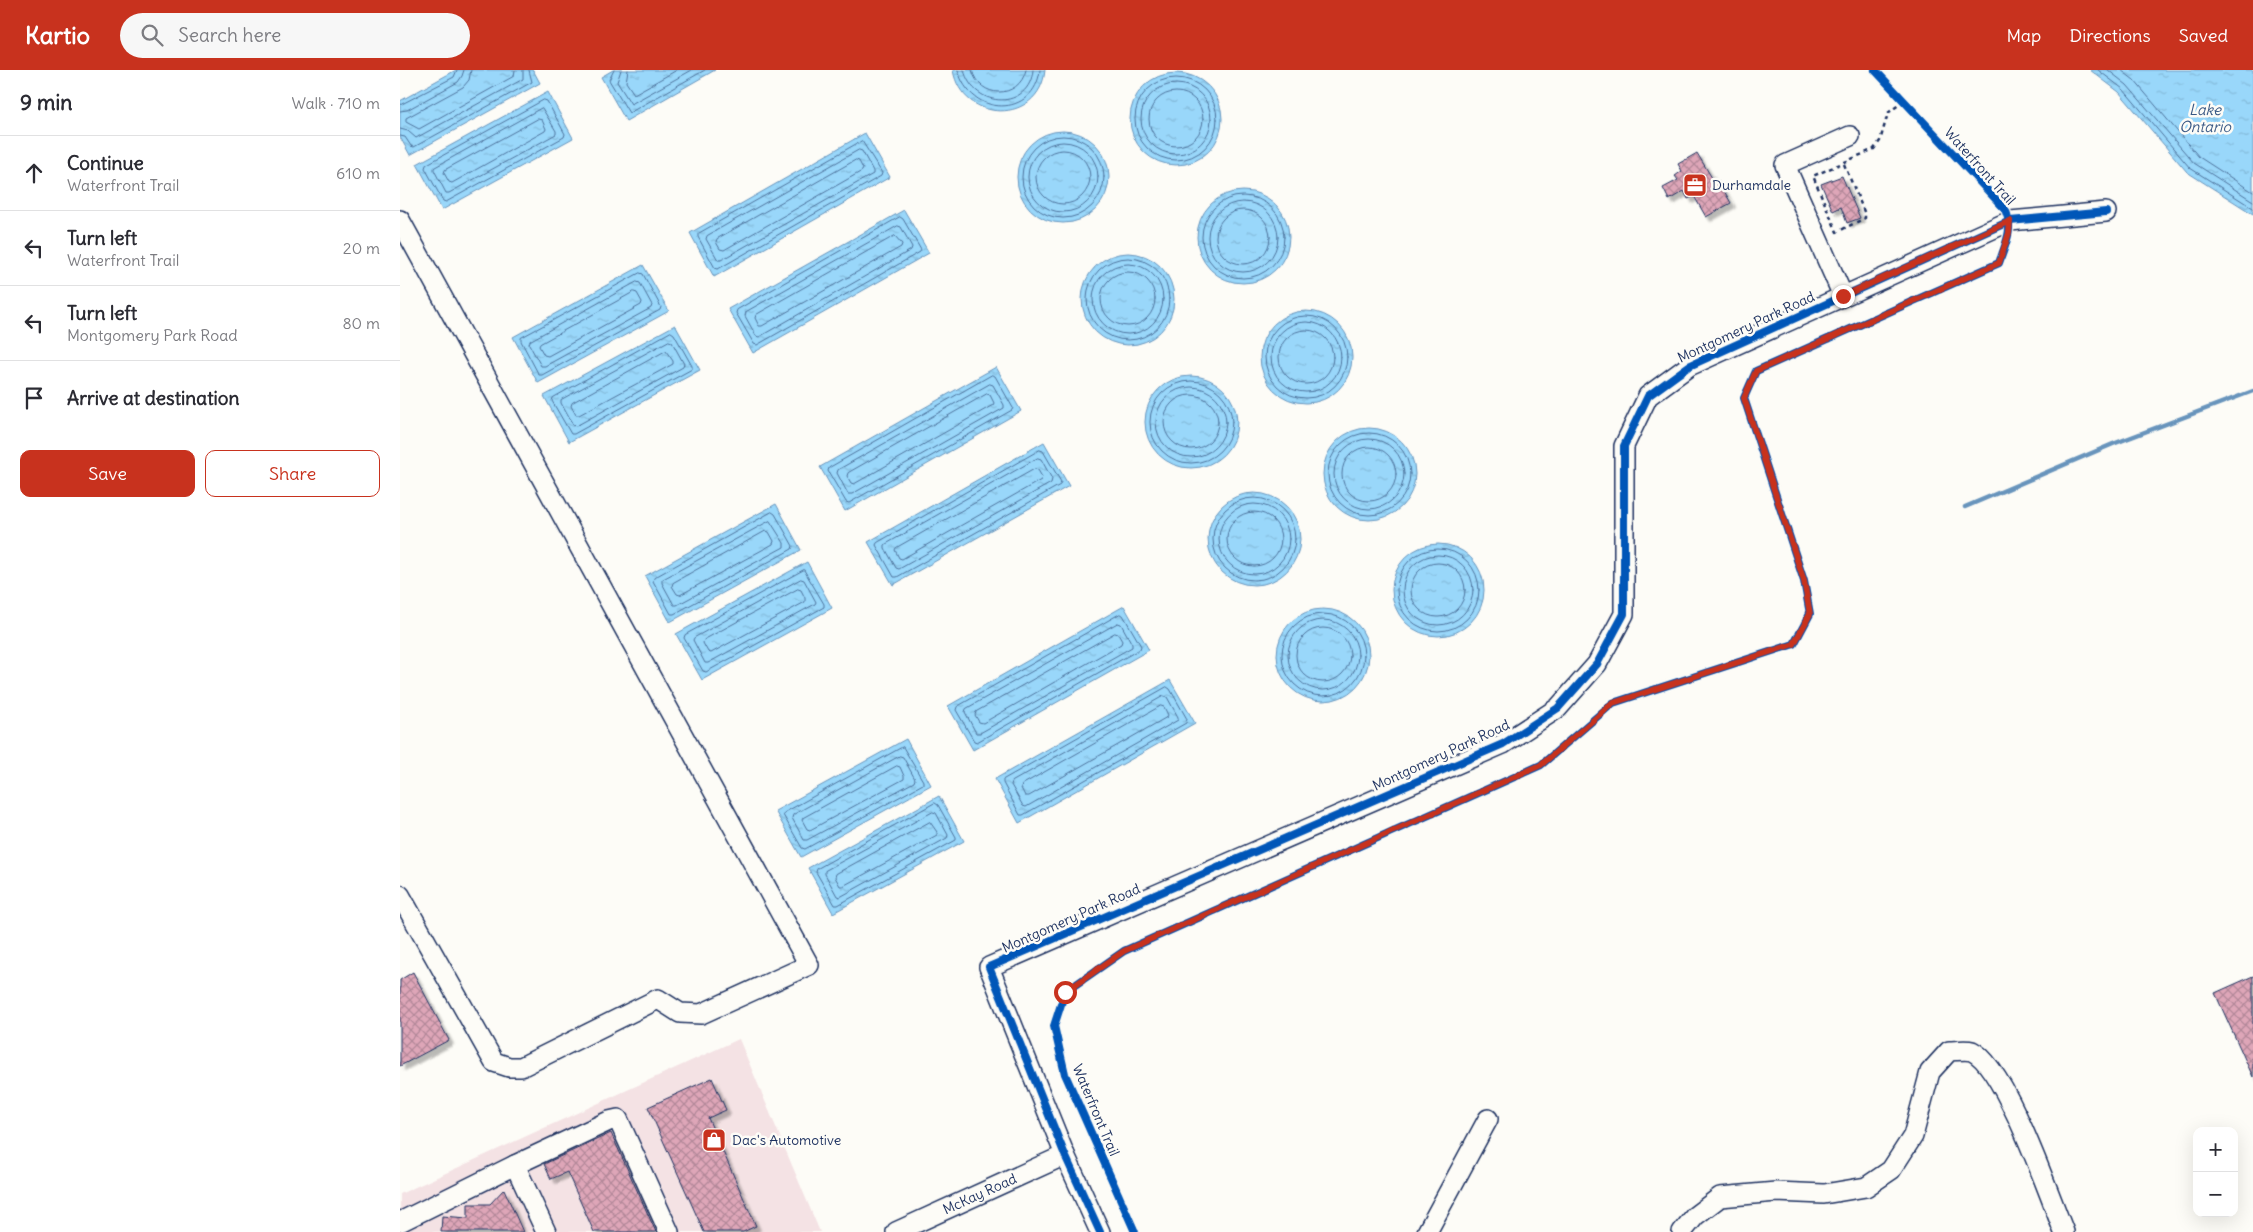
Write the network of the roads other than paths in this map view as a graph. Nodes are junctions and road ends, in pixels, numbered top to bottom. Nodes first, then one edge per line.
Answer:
1 (1850, 136) dead end
2 (2106, 212) dead end
3 (400, 220) edge
4 (1843, 296) junction
5 (400, 895) edge
6 (1488, 1119) dead end
7 (1065, 1155) junction
8 (515, 1165) junction
9 (400, 1222) edge
10 (546, 1232) edge
11 (669, 1232) edge
12 (896, 1232) edge
13 (1100, 1232) edge
14 (1427, 1232) edge
15 (1682, 1232) edge
16 (2064, 1232) edge

1 - 4 street
2 - 4 street, Montgomery Park Road
3 - 5 street
4 - 7 street, Montgomery Park Road
6 - 14 street
7 - 12 street, McKay Road
7 - 13 street, Montgomery Park Road
8 - 9 street
8 - 10 street
8 - 11 street
15 - 16 street

